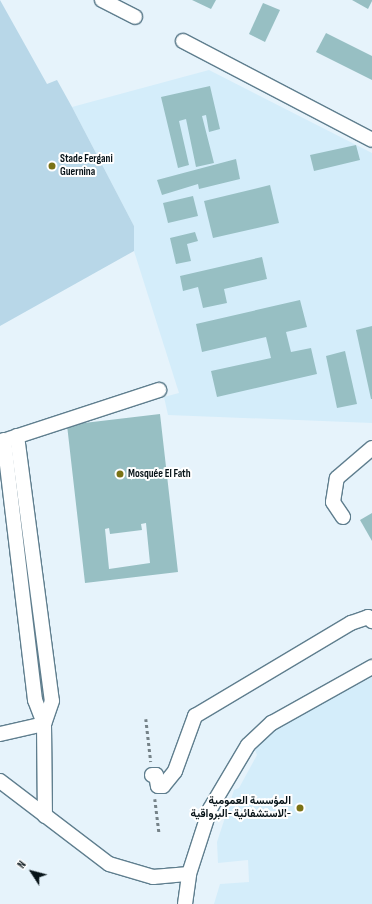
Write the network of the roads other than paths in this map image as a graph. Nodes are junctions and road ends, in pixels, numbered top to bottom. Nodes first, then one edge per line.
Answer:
1 (102, 0) edge
2 (135, 17) dead end
3 (183, 41) dead end
4 (372, 140) edge
5 (158, 390) dead end
6 (7, 439) edge
7 (372, 448) edge
8 (343, 517) dead end
9 (372, 621) edge
10 (372, 667) edge
11 (44, 724) junction
12 (0, 734) edge
13 (152, 775) road end
14 (0, 780) edge
15 (45, 816) junction
16 (189, 874) junction
17 (185, 904) edge

1 - 2 street
3 - 4 street
5 - 6 street
6 - 11 street
7 - 8 street
9 - 13 street
10 - 16 street
11 - 12 street
11 - 15 street
14 - 15 street
15 - 16 street
16 - 17 street

